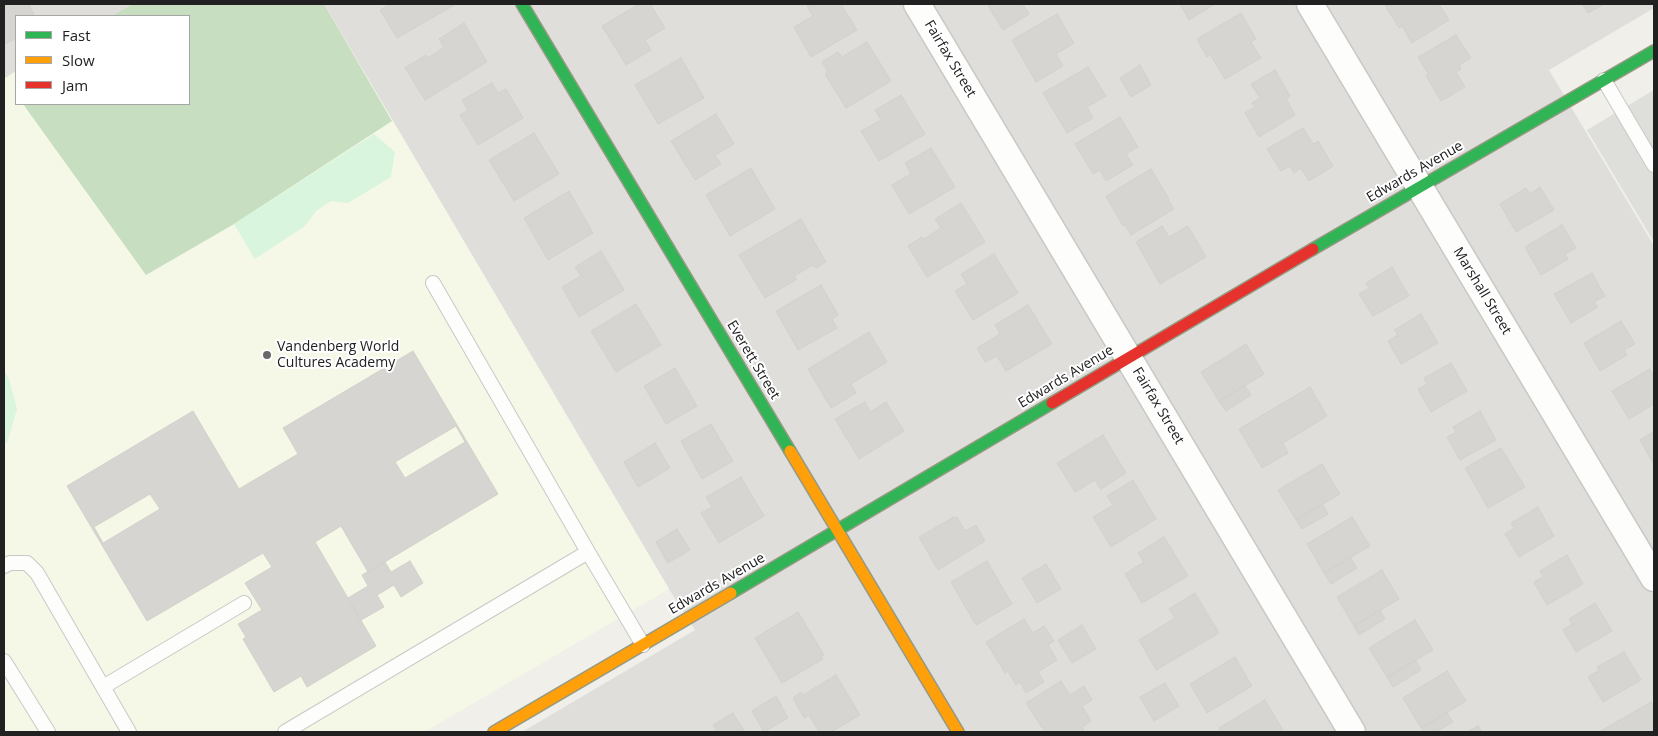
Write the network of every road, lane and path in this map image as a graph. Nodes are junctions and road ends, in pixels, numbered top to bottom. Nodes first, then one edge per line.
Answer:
1 (522, 4) edge
2 (917, 4) edge
3 (1310, 4) edge
4 (1654, 50) edge
5 (1604, 80) junction
6 (1654, 165) edge
7 (1420, 186) junction
8 (433, 283) dead end
9 (1128, 357) junction
10 (838, 531) junction
11 (588, 552) junction
12 (4, 566) edge
13 (1654, 578) edge
14 (244, 603) dead end
15 (643, 645) junction
16 (4, 661) edge
17 (102, 686) junction
18 (48, 732) edge
19 (129, 732) edge
20 (285, 732) edge
21 (494, 732) edge
22 (958, 732) edge
23 (1352, 732) edge

1 - 10 street, Everett Street
2 - 9 street, Fairfax Street
3 - 7 street, Marshall Street
4 - 5 street, Edwards Avenue
5 - 6 lane
5 - 7 street, Edwards Avenue
7 - 9 street, Edwards Avenue
7 - 13 street, Marshall Street
8 - 11 lane
9 - 10 street, Edwards Avenue
9 - 23 street, Fairfax Street
10 - 15 street, Edwards Avenue
10 - 22 street, Everett Street
11 - 15 lane
11 - 20 lane
12 - 17 lane
14 - 17 lane
15 - 21 street, Edwards Avenue
16 - 18 lane
17 - 19 lane

